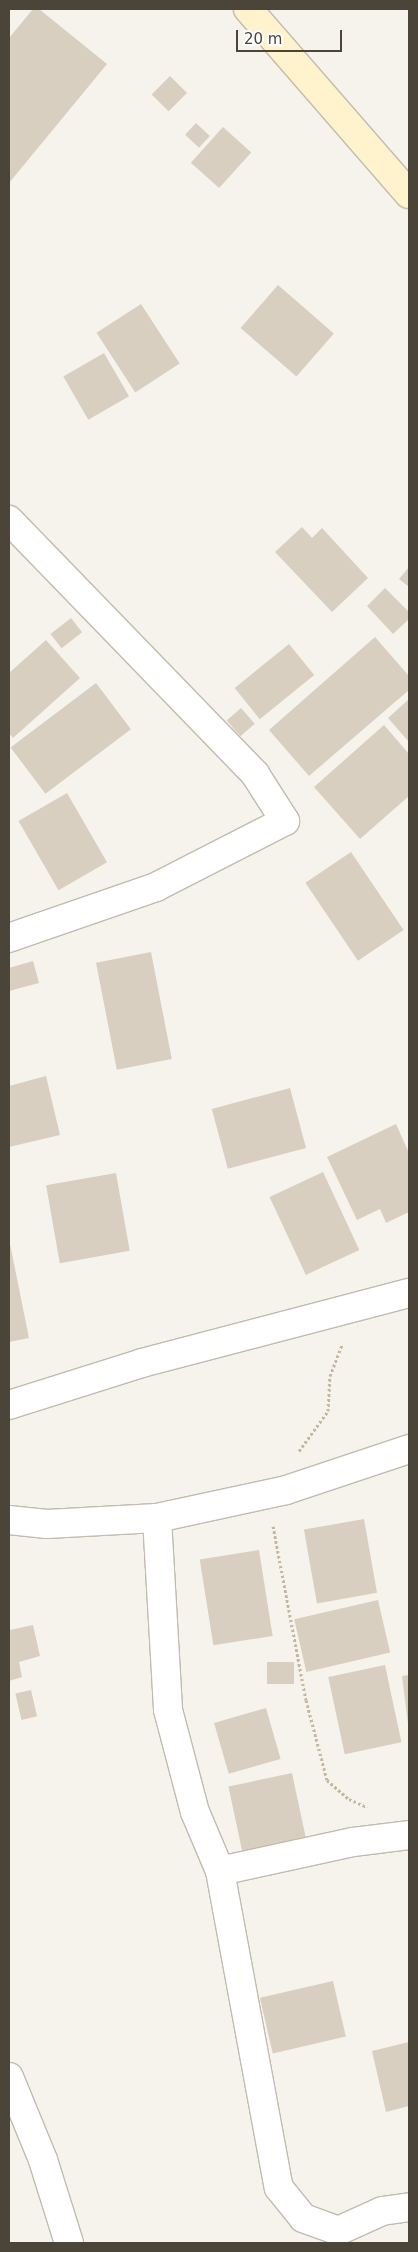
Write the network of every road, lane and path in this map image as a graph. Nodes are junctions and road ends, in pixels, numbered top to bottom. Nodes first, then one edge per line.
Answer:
1 (248, 9) edge
2 (409, 194) edge
3 (9, 520) edge
4 (9, 938) edge
5 (409, 1294) edge
6 (354, 1308) junction
7 (9, 1405) edge
8 (409, 1449) edge
9 (286, 1490) junction
10 (157, 1518) junction
11 (9, 1520) edge
12 (374, 1810) dead end
13 (409, 1835) edge
14 (220, 1871) junction
15 (9, 2077) edge
16 (409, 2208) edge
17 (69, 2243) edge

1 - 2 street
3 - 4 street
5 - 6 street
6 - 7 street
6 - 9 path
8 - 9 street
9 - 10 street
9 - 12 path
10 - 11 street
10 - 14 street
13 - 14 street
14 - 16 street
15 - 17 street

